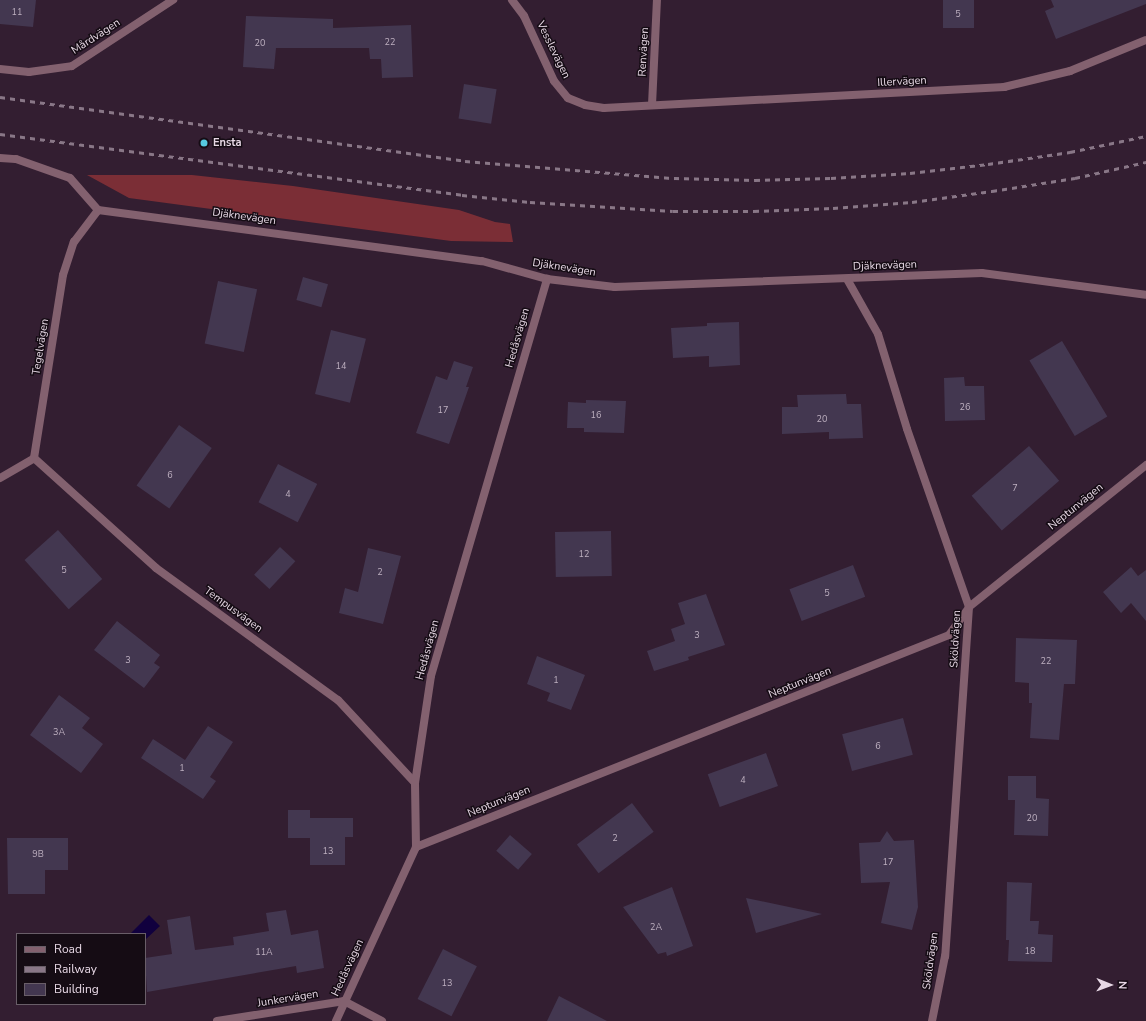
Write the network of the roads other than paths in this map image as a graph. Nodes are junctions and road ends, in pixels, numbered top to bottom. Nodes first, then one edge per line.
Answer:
1 (173, 0) edge
2 (512, 0) edge
3 (657, 0) edge
4 (1146, 40) edge
5 (0, 69) edge
6 (652, 105) junction
7 (0, 158) edge
8 (98, 210) junction
9 (547, 279) junction
10 (847, 279) junction
11 (1146, 295) edge
12 (34, 458) junction
13 (1146, 465) edge
14 (0, 478) edge
15 (969, 607) junction
16 (415, 782) junction
17 (416, 847) junction
18 (344, 1001) junction
19 (217, 1021) edge
20 (336, 1021) edge
21 (382, 1021) edge
22 (932, 1021) edge

1 - 5 street, Mårdvägen
2 - 6 street, Vesslevägen
3 - 6 street, Renvägen
4 - 6 street, Illervägen
7 - 8 street
8 - 9 street, Djäknevägen
8 - 12 street, Tegelvägen
9 - 10 street, Djäknevägen
9 - 16 street, Hedåsvägen
10 - 11 street, Djäknevägen
10 - 15 street, Sköldvägen
12 - 14 street
12 - 16 street, Tempusvägen
13 - 15 street, Neptunvägen
15 - 17 street, Neptunvägen
15 - 22 street, Sköldvägen
16 - 17 street, Hedåsvägen
17 - 18 street, Hedåsvägen
18 - 19 street, Junkervägen
18 - 20 street, Hedåsvägen
18 - 21 street

